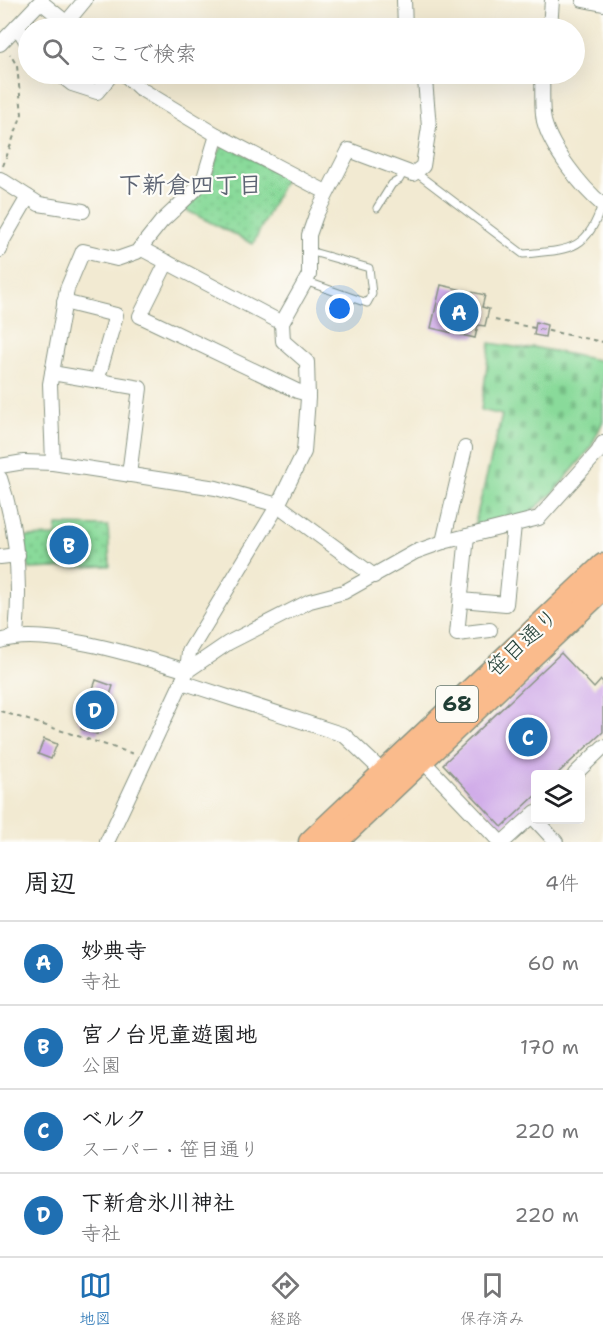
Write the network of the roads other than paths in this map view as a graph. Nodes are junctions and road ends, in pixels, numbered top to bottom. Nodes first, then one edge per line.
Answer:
1 (86, 0) edge
2 (404, 0) edge
3 (552, 0) edge
4 (42, 1) edge
5 (25, 18) edge
6 (61, 18) edge
7 (75, 18) edge
8 (405, 18) edge
9 (551, 18) edge
10 (17, 26) edge
11 (1, 43) edge
12 (72, 84) edge
13 (104, 84) edge
14 (135, 84) edge
15 (425, 84) edge
16 (542, 84) edge
17 (216, 135) junction
18 (410, 171) junction
19 (0, 178) edge
20 (326, 192) junction
21 (28, 197) junction
22 (602, 204) edge
23 (377, 208) dead end
24 (83, 211) dead end
25 (140, 248) junction
26 (0, 250) edge
27 (309, 251) junction
28 (166, 262) junction
29 (305, 281) junction
30 (64, 302) junction
31 (282, 323) junction
32 (52, 373) junction
33 (97, 381) junction
34 (308, 394) junction
35 (603, 443) edge
36 (465, 448) dead end
37 (53, 463) junction
38 (0, 466) edge
39 (129, 475) junction
40 (0, 478) edge
41 (278, 505) junction
42 (514, 525) junction
43 (467, 536) junction
44 (443, 542) junction
45 (18, 555) junction
46 (0, 557) edge
47 (603, 565) edge
48 (374, 576) junction
49 (603, 589) edge
50 (461, 600) junction
51 (490, 630) dead end
52 (16, 635) junction
53 (0, 640) edge
54 (185, 676) junction
55 (603, 747) edge
56 (422, 760) junction
57 (579, 770) edge
58 (384, 772) junction
59 (531, 817) edge
60 (542, 824) edge
61 (107, 842) edge
62 (310, 842) edge
63 (336, 842) edge
64 (501, 842) edge
65 (556, 842) edge

1 - 7 street
2 - 8 street
3 - 9 street
4 - 5 street
4 - 6 street
10 - 11 street
12 - 13 street
14 - 17 street
15 - 18 street
16 - 22 street
17 - 20 street
17 - 25 street
18 - 20 street
18 - 22 lane
18 - 23 lane
19 - 21 street
20 - 27 street
21 - 24 street
21 - 26 street
25 - 28 street
25 - 30 street
27 - 29 street
27 - 29 lane
28 - 31 street
28 - 34 street
29 - 31 street
30 - 32 street
30 - 33 street
31 - 34 street
32 - 33 street
32 - 37 street
33 - 39 street
34 - 41 street
35 - 42 street
36 - 44 street
37 - 38 street
37 - 39 street
39 - 41 street
40 - 45 street
41 - 48 street
41 - 54 street
42 - 43 street
42 - 50 street
43 - 44 street
43 - 50 street
44 - 48 street
45 - 46 street
45 - 52 street
47 - 58 main road, 笹目通り / 68
48 - 54 street
49 - 56 main road, 笹目通り / 68
50 - 51 street
52 - 53 street
52 - 54 street
54 - 58 street
54 - 61 street
55 - 57 street
56 - 63 main road, 笹目通り / 68
56 - 64 street
58 - 62 main road, 笹目通り / 68
59 - 64 street
60 - 65 street

